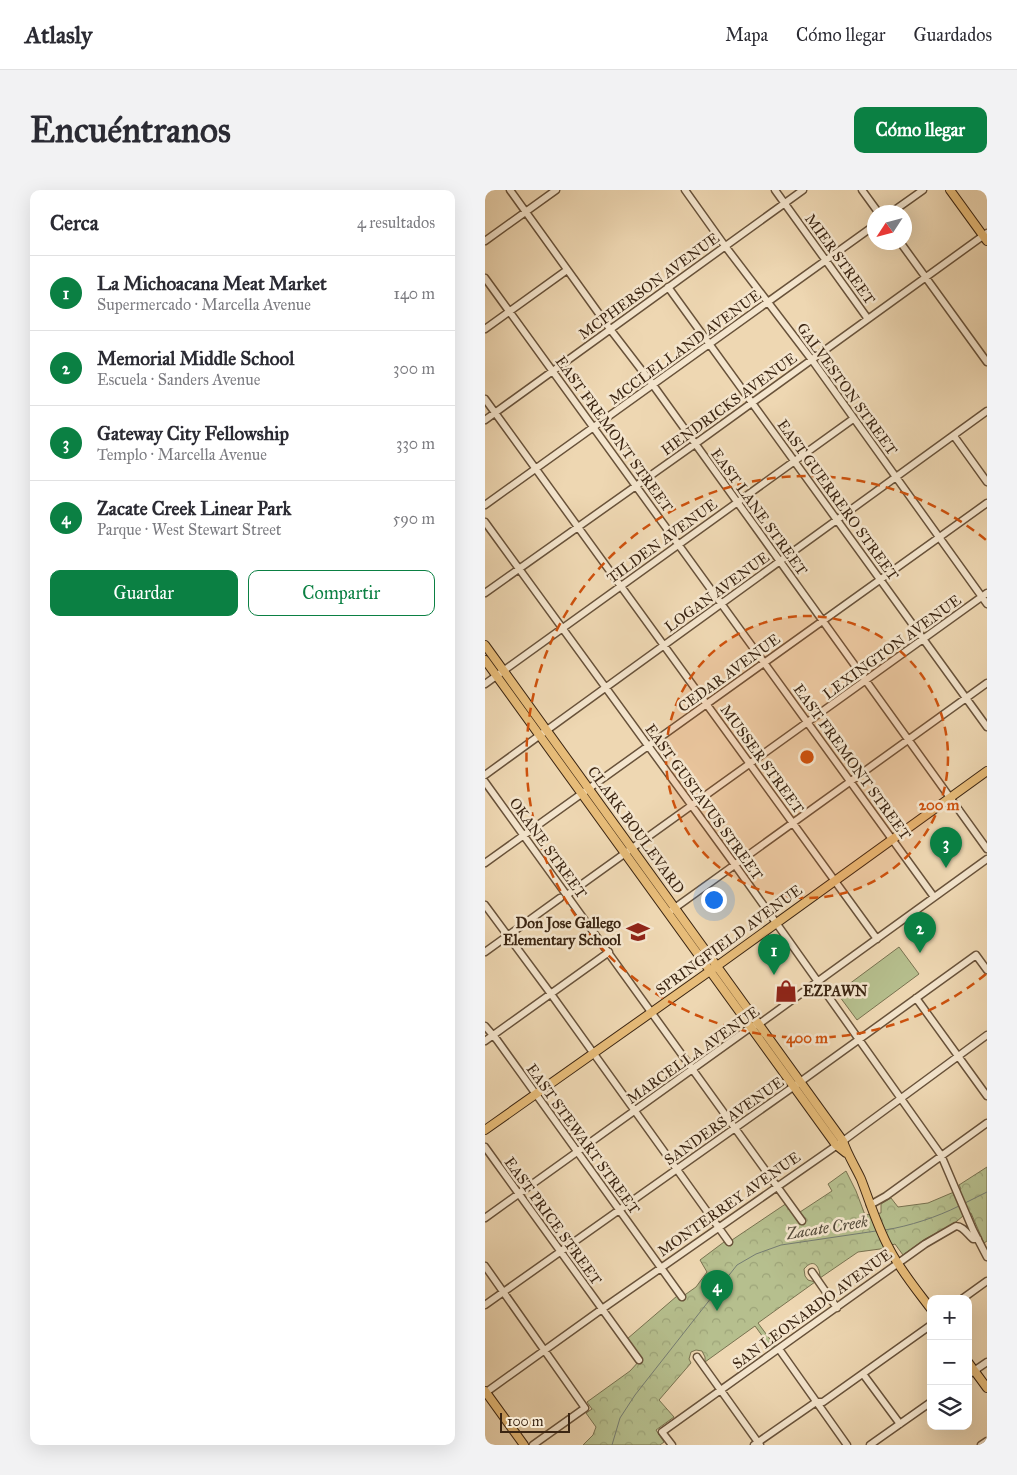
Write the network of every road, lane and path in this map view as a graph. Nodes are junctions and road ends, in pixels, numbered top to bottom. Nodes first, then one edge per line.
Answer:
1 (509, 190) edge
2 (556, 190) edge
3 (685, 190) edge
4 (775, 190) edge
5 (803, 190) edge
6 (862, 190) edge
7 (923, 190) edge
8 (950, 190) edge
9 (785, 204) junction
10 (873, 205) edge
11 (902, 205) edge
12 (525, 212) junction
13 (867, 232) edge
14 (986, 236) edge
15 (485, 241) edge
16 (725, 246) junction
17 (906, 250) edge
18 (826, 261) junction
19 (567, 270) junction
20 (925, 277) junction
21 (485, 278) edge
22 (668, 287) junction
23 (768, 302) junction
24 (510, 312) junction
25 (868, 319) junction
26 (485, 329) edge
27 (610, 329) junction
28 (710, 345) junction
29 (812, 360) junction
30 (987, 362) edge
31 (553, 371) junction
32 (653, 385) junction
33 (485, 399) edge
34 (752, 403) junction
35 (987, 411) edge
36 (495, 413) junction
37 (853, 419) junction
38 (485, 420) edge
39 (594, 428) junction
40 (954, 436) junction
41 (695, 444) junction
42 (795, 461) junction
43 (536, 469) junction
44 (895, 478) junction
45 (987, 482) edge
46 (636, 486) junction
47 (737, 502) junction
48 (987, 503) edge
49 (485, 505) edge
50 (837, 520) junction
51 (485, 522) edge
52 (578, 527) junction
53 (939, 538) junction
54 (679, 545) junction
55 (780, 562) junction
56 (519, 568) junction
57 (881, 580) junction
58 (621, 586) junction
59 (485, 593) edge
60 (984, 595) edge
61 (721, 604) junction
62 (987, 604) edge
63 (823, 622) junction
64 (562, 628) junction
65 (924, 639) junction
66 (485, 645) edge
67 (664, 645) junction
68 (485, 660) edge
69 (765, 663) junction
70 (500, 673) junction
71 (866, 681) junction
72 (987, 683) edge
73 (485, 684) edge
74 (605, 688) junction
75 (965, 698) junction
76 (707, 704) junction
77 (807, 723) junction
78 (987, 727) edge
79 (543, 732) junction
80 (908, 740) junction
81 (648, 746) junction
82 (750, 764) junction
83 (987, 771) edge
84 (485, 775) edge
85 (485, 782) edge
86 (850, 782) junction
87 (585, 791) junction
88 (950, 798) junction
89 (692, 806) junction
90 (793, 823) junction
91 (524, 835) junction
92 (892, 840) junction
93 (987, 849) edge
94 (629, 851) junction
95 (987, 860) edge
96 (485, 863) edge
97 (735, 865) junction
98 (835, 881) junction
99 (567, 896) junction
100 (934, 897) junction
101 (560, 898) dead end
102 (485, 905) edge
103 (675, 908) junction
104 (668, 913) junction
105 (777, 924) junction
106 (507, 936) junction
107 (877, 939) junction
108 (485, 952) edge
109 (609, 952) junction
110 (714, 969) junction
111 (987, 970) edge
112 (818, 982) junction
113 (551, 994) junction
114 (916, 998) junction
115 (652, 1012) junction
116 (759, 1024) junction
117 (485, 1026) edge
118 (751, 1027) junction
119 (987, 1035) edge
120 (493, 1036) junction
121 (859, 1039) junction
122 (485, 1041) edge
123 (593, 1054) junction
124 (958, 1056) junction
125 (693, 1069) junction
126 (797, 1084) junction
127 (535, 1094) junction
128 (987, 1096) edge
129 (901, 1097) junction
130 (635, 1111) junction
131 (987, 1123) edge
132 (735, 1127) junction
133 (485, 1130) edge
134 (839, 1143) junction
135 (485, 1147) edge
136 (577, 1152) junction
137 (941, 1155) junction
138 (677, 1169) junction
139 (778, 1186) junction
140 (518, 1194) junction
141 (871, 1208) junction
142 (619, 1210) junction
143 (485, 1218) edge
144 (802, 1221) dead end
145 (719, 1227) junction
146 (978, 1240) junction
147 (729, 1242) dead end
148 (560, 1252) junction
149 (987, 1257) edge
150 (898, 1263) junction
151 (485, 1266) edge
152 (661, 1267) junction
153 (812, 1272) dead end
154 (987, 1281) edge
155 (503, 1293) junction
156 (968, 1295) edge
157 (682, 1297) dead end
158 (927, 1303) edge
159 (485, 1305) edge
160 (602, 1308) junction
161 (837, 1308) junction
162 (927, 1329) edge
163 (779, 1349) junction
164 (544, 1350) junction
165 (697, 1357) dead end
166 (639, 1360) dead end
167 (987, 1362) edge
168 (972, 1372) edge
169 (863, 1374) junction
170 (972, 1374) edge
171 (987, 1388) edge
172 (720, 1390) junction
173 (485, 1392) edge
174 (817, 1402) junction
175 (927, 1405) edge
176 (899, 1424) junction
177 (987, 1441) edge
178 (757, 1444) edge
179 (524, 1445) edge
180 (533, 1445) edge
181 (672, 1445) edge
182 (847, 1445) edge
183 (871, 1445) edge
184 (981, 1445) edge

1 - 12 street, EAST LANE STREET
2 - 12 street
3 - 16 street, GALVESTON STREET
4 - 9 street, MIER STREET
5 - 9 street, MCPHERSON AVENUE
6 - 10 street
7 - 11 street
8 - 14 main road
9 - 16 street, MCPHERSON AVENUE
9 - 18 street, MIER STREET
12 - 15 street
12 - 19 street, EAST LANE STREET
13 - 18 street, MCCLELLAND AVENUE
14 - 20 street, HENDRICKS AVENUE
16 - 22 street, MCPHERSON AVENUE
16 - 23 street, GALVESTON STREET
17 - 20 street
18 - 23 street, MCCLELLAND AVENUE
18 - 25 street, MIER STREET
19 - 24 street
19 - 27 street, EAST LANE STREET
20 - 25 street, HENDRICKS AVENUE
20 - 30 street
21 - 24 street, EAST FREMONT STREET
22 - 27 street, MCPHERSON AVENUE
22 - 28 street, EAST GUERRERO STREET
23 - 28 street, MCCLELLAND AVENUE
23 - 29 street, GALVESTON STREET
24 - 26 street
24 - 31 street, EAST FREMONT STREET
25 - 29 street, HENDRICKS AVENUE
27 - 31 street, MCPHERSON AVENUE
27 - 32 street, EAST LANE STREET
28 - 32 street, MCCLELLAND AVENUE
28 - 34 street, EAST GUERRERO STREET
29 - 34 street, HENDRICKS AVENUE
29 - 37 street, GALVESTON STREET
31 - 36 street, MCPHERSON AVENUE
31 - 39 street, EAST FREMONT STREET
32 - 39 street, MCCLELLAND AVENUE
32 - 41 street, EAST LANE STREET
33 - 36 street, MUSSER STREET
34 - 41 street, HENDRICKS AVENUE
34 - 42 street, EAST GUERRERO STREET
35 - 40 street, LOGAN AVENUE
36 - 38 street, MCPHERSON AVENUE
36 - 43 street, MUSSER STREET
37 - 42 street, TILDEN AVENUE
37 - 44 street, GALVESTON STREET
39 - 43 street, MCCLELLAND AVENUE
39 - 46 street, EAST FREMONT STREET
40 - 44 street, LOGAN AVENUE
40 - 45 street
41 - 46 street, HENDRICKS AVENUE
41 - 47 street, EAST LANE STREET
42 - 47 street, TILDEN AVENUE
42 - 50 street, EAST GUERRERO STREET
43 - 49 street, MCCLELLAND AVENUE
43 - 52 street, MUSSER STREET
44 - 50 street, LOGAN AVENUE
44 - 53 street, GALVESTON STREET
46 - 52 street, HENDRICKS AVENUE
46 - 54 street, EAST FREMONT STREET
47 - 54 street, TILDEN AVENUE
47 - 55 street, EAST LANE STREET
48 - 53 street, CEDAR AVENUE
50 - 55 street, LOGAN AVENUE
50 - 57 street, EAST GUERRERO STREET
51 - 56 street, EAST GUSTAVUS STREET
52 - 56 street, HENDRICKS AVENUE
52 - 58 street, MUSSER STREET
53 - 57 street, CEDAR AVENUE
53 - 60 street, GALVESTON STREET
54 - 58 street, TILDEN AVENUE
54 - 61 street, EAST FREMONT STREET
55 - 61 street, LOGAN AVENUE
55 - 63 street, EAST LANE STREET
56 - 59 street, HENDRICKS AVENUE
56 - 64 street, EAST GUSTAVUS STREET
57 - 63 street, CEDAR AVENUE
57 - 65 street, EAST GUERRERO STREET
58 - 64 street, TILDEN AVENUE
58 - 67 street, MUSSER STREET
60 - 62 street, GALVESTON STREET
60 - 65 street, LEXINGTON AVENUE
61 - 67 street, LOGAN AVENUE
61 - 69 street, EAST FREMONT STREET
63 - 69 street, CEDAR AVENUE
63 - 71 street, EAST LANE STREET
64 - 70 street, TILDEN AVENUE
64 - 74 street, EAST GUSTAVUS STREET
65 - 71 street, LEXINGTON AVENUE
65 - 75 street, EAST GUERRERO STREET
66 - 70 main road, CLARK BOULEVARD
67 - 74 street, LOGAN AVENUE
67 - 76 street, MUSSER STREET
68 - 70 main road, CLARK BOULEVARD
69 - 76 street, CEDAR AVENUE
69 - 77 street, EAST FREMONT STREET
70 - 73 street, TILDEN AVENUE
70 - 79 main road, CLARK BOULEVARD
71 - 77 street, LEXINGTON AVENUE
71 - 80 street, EAST LANE STREET
72 - 75 street
74 - 79 street, LOGAN AVENUE
74 - 81 street, EAST GUSTAVUS STREET
75 - 78 street, EAST GUERRERO STREET
75 - 80 street
76 - 81 street, CEDAR AVENUE
76 - 82 street, MUSSER STREET
77 - 82 street, LEXINGTON AVENUE
77 - 86 street, EAST FREMONT STREET
79 - 84 street, LOGAN AVENUE
79 - 87 main road, CLARK BOULEVARD
80 - 86 street
80 - 88 street, EAST LANE STREET
81 - 87 street, CEDAR AVENUE
81 - 89 street, EAST GUSTAVUS STREET
82 - 89 street, LEXINGTON AVENUE
82 - 90 street, MUSSER STREET
83 - 88 main road, SPRINGFIELD AVENUE
85 - 91 street, OKANE STREET
86 - 90 street
86 - 92 street, EAST FREMONT STREET
87 - 91 street, CEDAR AVENUE
87 - 94 main road, CLARK BOULEVARD
88 - 92 main road, SPRINGFIELD AVENUE
88 - 93 street, EAST LANE STREET
89 - 94 street, LEXINGTON AVENUE
89 - 97 street, EAST GUSTAVUS STREET
90 - 97 street
90 - 98 street, MUSSER STREET
91 - 96 street, CEDAR AVENUE
91 - 99 street, OKANE STREET
92 - 98 main road, SPRINGFIELD AVENUE
92 - 100 street, EAST FREMONT STREET
94 - 99 street, LEXINGTON AVENUE
94 - 103 main road, CLARK BOULEVARD
94 - 104 main road, CLARK BOULEVARD
95 - 100 street, MARCELLA AVENUE
97 - 103 street
97 - 105 street, EAST GUSTAVUS STREET
98 - 105 main road, SPRINGFIELD AVENUE
98 - 107 street, MUSSER STREET
99 - 109 street, OKANE STREET
100 - 107 street, MARCELLA AVENUE
101 - 106 street
102 - 106 street
103 - 104 street
103 - 110 main road, CLARK BOULEVARD
104 - 110 main road, CLARK BOULEVARD
105 - 110 main road, SPRINGFIELD AVENUE
105 - 112 street, EAST GUSTAVUS STREET
106 - 108 street
106 - 113 street
107 - 112 street, MARCELLA AVENUE
109 - 113 street
109 - 115 street, OKANE STREET
110 - 115 main road, SPRINGFIELD AVENUE
110 - 116 main road, CLARK BOULEVARD
110 - 118 main road, CLARK BOULEVARD
111 - 114 street, SANDERS AVENUE
112 - 116 street, MARCELLA AVENUE
112 - 121 street, EAST GUSTAVUS STREET
113 - 120 street
113 - 123 street
114 - 121 street, SANDERS AVENUE
114 - 124 street
115 - 123 main road, SPRINGFIELD AVENUE
115 - 125 street, OKANE STREET
116 - 118 street, MARCELLA AVENUE
116 - 126 main road, CLARK BOULEVARD
117 - 120 street, EAST STEWART STREET
118 - 125 street, MARCELLA AVENUE
118 - 126 main road, CLARK BOULEVARD
119 - 124 street, MONTERREY AVENUE
120 - 122 street
120 - 127 street, EAST STEWART STREET
121 - 126 street, SANDERS AVENUE
121 - 129 street, EAST GUSTAVUS STREET
123 - 127 main road, SPRINGFIELD AVENUE
123 - 130 street
124 - 128 street
124 - 129 street, MONTERREY AVENUE
125 - 130 street, MARCELLA AVENUE
125 - 132 street, OKANE STREET
126 - 132 street, SANDERS AVENUE
126 - 134 main road, CLARK BOULEVARD
127 - 133 main road, SPRINGFIELD AVENUE
127 - 136 street, EAST STEWART STREET
129 - 134 street, MONTERREY AVENUE
129 - 137 street, EAST GUSTAVUS STREET
130 - 136 street, MARCELLA AVENUE
130 - 138 street
131 - 137 street
132 - 138 street, SANDERS AVENUE
132 - 139 street, OKANE STREET
134 - 139 street, MONTERREY AVENUE
134 - 141 main road, CLARK BOULEVARD
135 - 140 street, EAST PRICE STREET
136 - 140 street, MARCELLA AVENUE
136 - 142 street, EAST STEWART STREET
137 - 141 street
137 - 146 street, EAST GUSTAVUS STREET
138 - 142 street, SANDERS AVENUE
138 - 145 street
139 - 144 street, OKANE STREET
139 - 145 street, MONTERREY AVENUE
140 - 143 street, MARCELLA AVENUE
140 - 148 street, EAST PRICE STREET
141 - 150 main road, CLARK BOULEVARD
142 - 148 street, SANDERS AVENUE
142 - 152 street, EAST STEWART STREET
145 - 147 street
145 - 152 street, MONTERREY AVENUE
146 - 149 street, EAST GUSTAVUS STREET
146 - 150 street, SAN LEONARDO AVENUE
148 - 155 street, SANDERS AVENUE
148 - 160 street, EAST PRICE STREET
150 - 158 main road, CLARK BOULEVARD
150 - 161 street, SAN LEONARDO AVENUE
151 - 155 street
152 - 157 street, EAST STEWART STREET
152 - 160 street, MONTERREY AVENUE
153 - 161 street
154 - 156 street
155 - 159 street, SANDERS AVENUE
155 - 164 street
160 - 164 street, MONTERREY AVENUE
160 - 166 street, EAST PRICE STREET
161 - 163 street, SAN LEONARDO AVENUE
162 - 169 street
163 - 172 street, SAN LEONARDO AVENUE
163 - 174 street
164 - 173 street, MONTERREY AVENUE
164 - 180 street
165 - 172 street
167 - 168 street
169 - 174 street
169 - 176 street
170 - 171 main road
172 - 178 street
172 - 181 street, SAN LEONARDO AVENUE
173 - 179 main road
174 - 178 street
174 - 182 street
175 - 176 street
176 - 183 street
177 - 184 street

